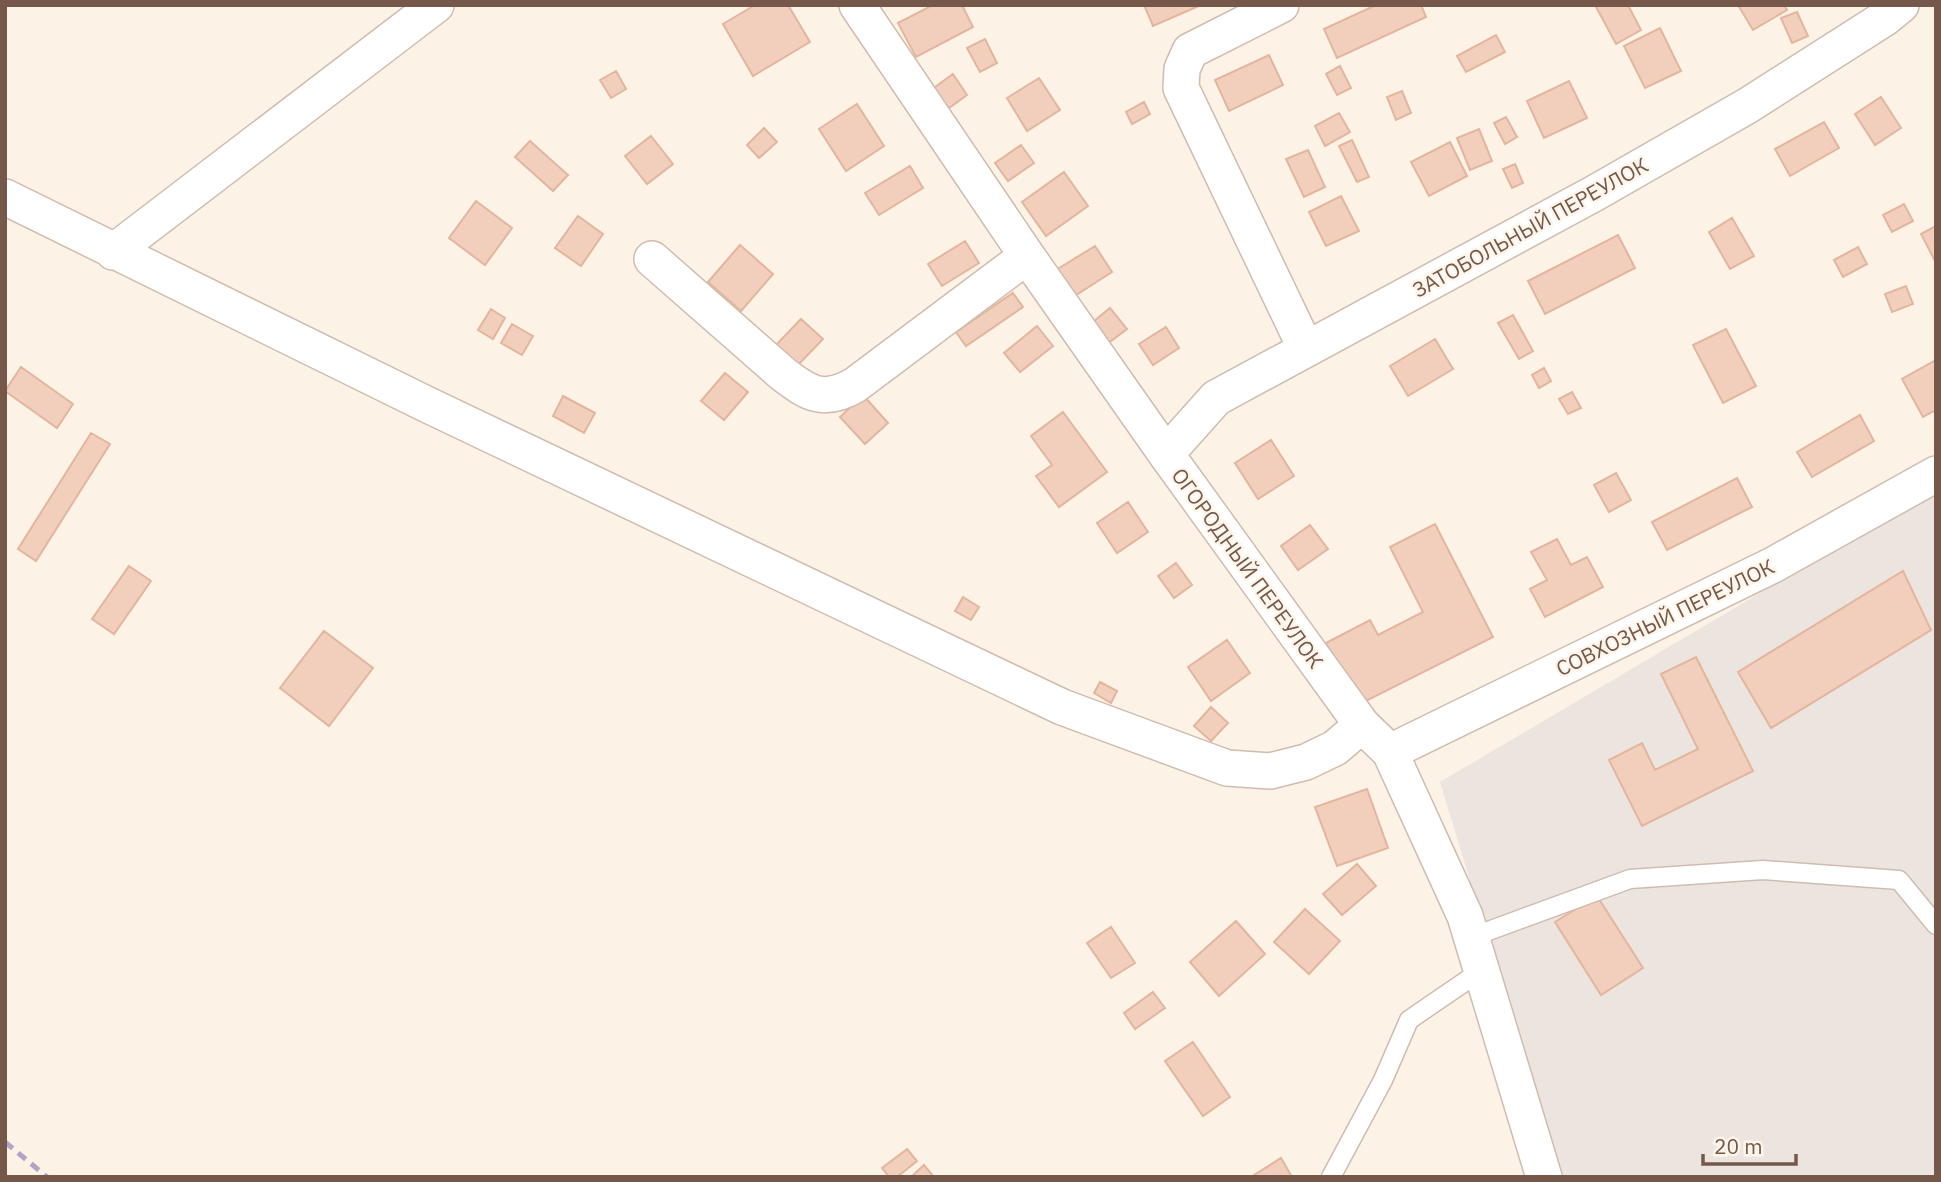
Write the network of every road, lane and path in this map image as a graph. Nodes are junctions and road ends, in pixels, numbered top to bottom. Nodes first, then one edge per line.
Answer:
1 (436, 5) edge
2 (857, 5) edge
3 (1280, 5) edge
4 (1901, 5) edge
5 (5, 197) edge
6 (113, 252) junction
7 (1027, 256) junction
8 (652, 259) dead end
9 (1306, 349) junction
10 (1166, 454) junction
11 (1936, 474) edge
12 (1363, 725) junction
13 (1390, 752) junction
14 (1936, 925) edge
15 (1472, 937) junction
16 (1482, 971) junction
17 (1331, 1177) edge
18 (1544, 1177) edge

1 - 6 street
2 - 7 street, ОГОРОДНЫЙ ПЕРЕУЛОК
3 - 9 street
4 - 9 street, ЗАТОБОЛЬНЫЙ ПЕРЕУЛОК
5 - 6 street
6 - 12 street
7 - 8 street
7 - 10 street, ОГОРОДНЫЙ ПЕРЕУЛОК
9 - 10 street, ЗАТОБОЛЬНЫЙ ПЕРЕУЛОК
10 - 12 street, ОГОРОДНЫЙ ПЕРЕУЛОК
11 - 13 street, СОВХОЗНЫЙ ПЕРЕУЛОК
12 - 13 street, ОГОРОДНЫЙ ПЕРЕУЛОК
13 - 15 street, ОГОРОДНЫЙ ПЕРЕУЛОК
14 - 15 lane
15 - 16 street, ОГОРОДНЫЙ ПЕРЕУЛОК
16 - 17 lane
16 - 18 street, ОГОРОДНЫЙ ПЕРЕУЛОК

